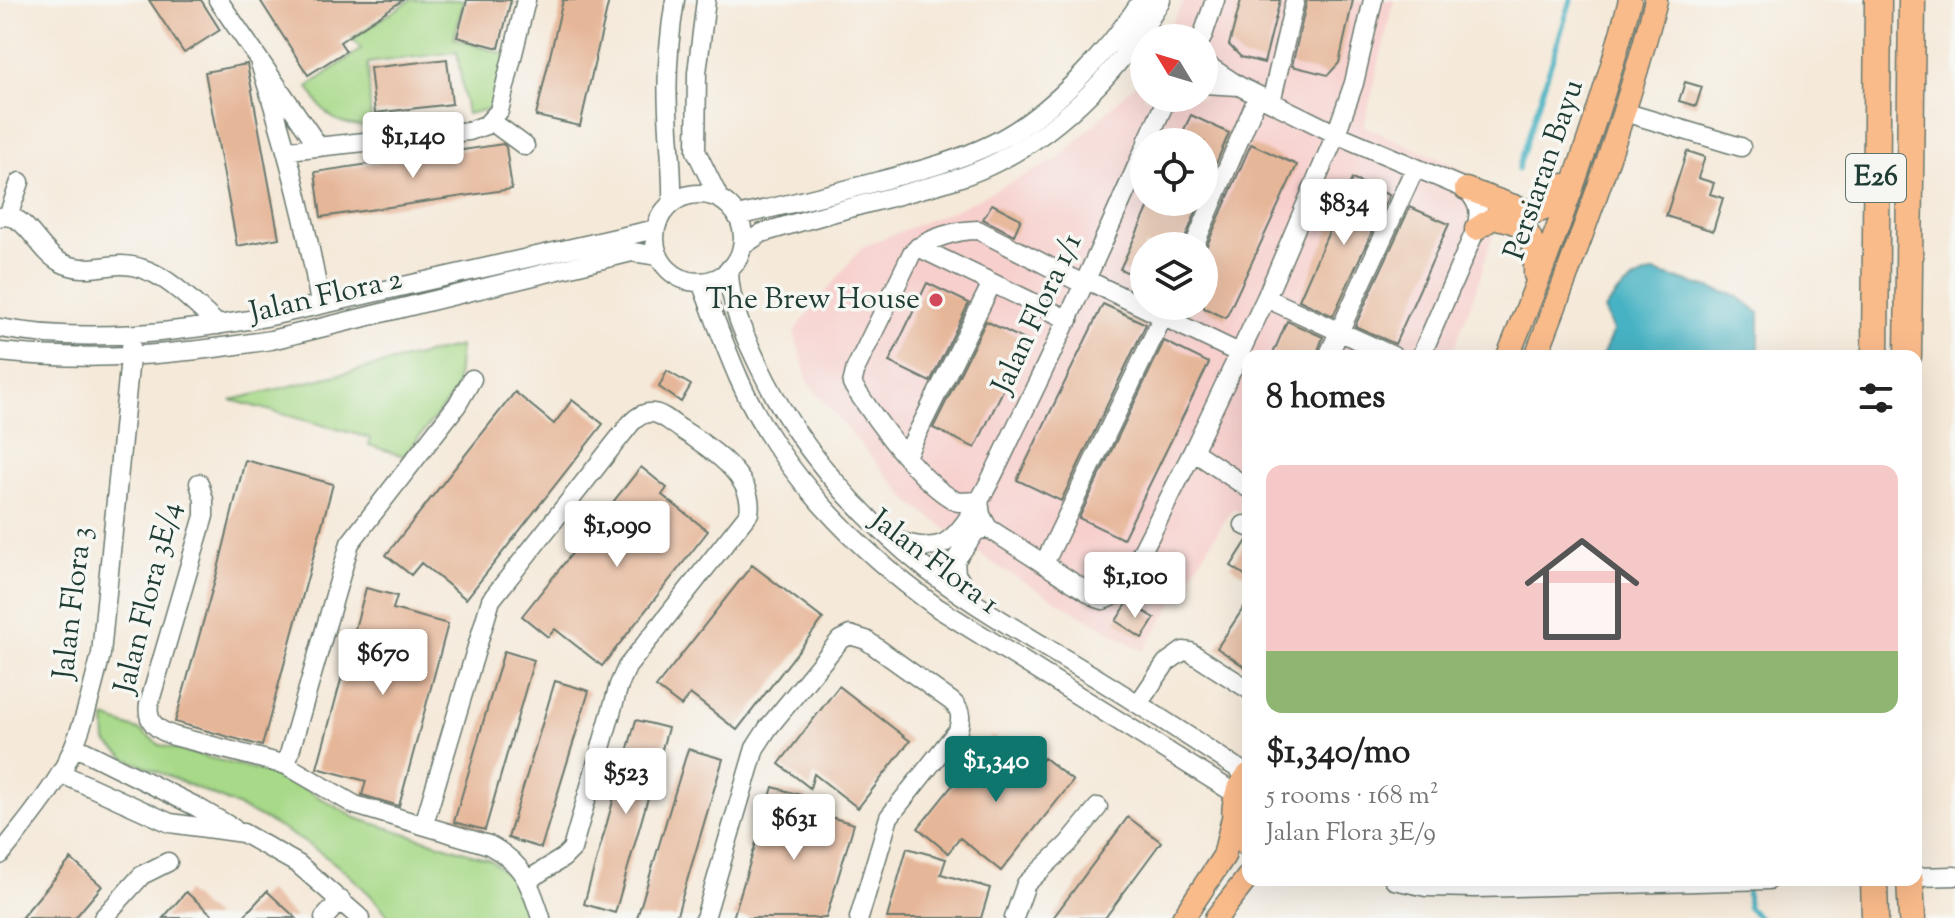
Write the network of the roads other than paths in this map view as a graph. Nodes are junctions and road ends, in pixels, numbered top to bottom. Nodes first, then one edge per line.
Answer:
1 (218, 0) edge
2 (526, 0) edge
3 (675, 0) edge
4 (706, 0) edge
5 (1142, 0) edge
6 (1161, 0) edge
7 (1215, 0) edge
8 (1295, 0) edge
9 (1373, 0) edge
10 (1630, 0) edge
11 (1656, 0) edge
12 (1878, 0) edge
13 (1912, 0) edge
14 (1138, 24) edge
15 (1143, 24) edge
16 (1207, 24) edge
17 (1128, 52) edge
18 (259, 60) junction
19 (1218, 72) edge
20 (1218, 85) edge
21 (1239, 86) junction
22 (1265, 99) junction
23 (1624, 112) junction
24 (491, 121) junction
25 (1336, 134) junction
26 (1587, 144) junction
27 (525, 146) dead end
28 (319, 147) junction
29 (1741, 147) dead end
30 (288, 150) junction
31 (1415, 168) junction
32 (20, 182) dead end
33 (1130, 182) edge
34 (1466, 189) junction
35 (719, 198) junction
36 (672, 203) junction
37 (4, 216) edge
38 (737, 216) junction
39 (656, 229) junction
40 (1476, 229) junction
41 (1201, 232) edge
42 (742, 246) junction
43 (918, 247) junction
44 (659, 256) junction
45 (729, 269) junction
46 (701, 282) junction
47 (1086, 282) junction
48 (992, 283) junction
49 (1535, 292) junction
50 (1130, 298) edge
51 (1266, 298) junction
52 (320, 304) junction
53 (1069, 320) junction
54 (1162, 320) edge
55 (1182, 320) edge
56 (218, 325) junction
57 (0, 328) edge
58 (1340, 332) junction
59 (130, 334) junction
60 (1243, 350) edge
61 (1331, 350) edge
62 (1380, 350) edge
63 (1424, 350) edge
64 (1511, 350) edge
65 (1538, 350) edge
66 (1875, 350) edge
67 (1908, 350) edge
68 (0, 352) edge
69 (1241, 354) joint
70 (132, 357) junction
71 (472, 379) dead end
72 (1193, 451) junction
73 (906, 456) junction
74 (199, 483) dead end
75 (1242, 484) edge
76 (979, 501) junction
77 (988, 528) junction
78 (891, 540) junction
79 (1044, 564) junction
80 (977, 605) junction
81 (1242, 685) edge
82 (1138, 704) junction
83 (74, 746) junction
84 (286, 765) junction
85 (60, 773) junction
86 (1242, 784) edge
87 (1098, 807) dead end
88 (1233, 818) junction
89 (424, 824) junction
90 (243, 833) junction
91 (1242, 838) edge
92 (0, 855) edge
93 (168, 862) dead end
94 (1955, 876) edge
95 (1922, 877) edge
96 (528, 880) junction
97 (1242, 885) edge
98 (1421, 886) edge
99 (1539, 886) edge
100 (1874, 886) edge
101 (1910, 886) edge
102 (341, 900) junction
103 (103, 918) edge
104 (324, 918) edge
105 (360, 918) edge
106 (541, 918) edge
107 (705, 918) edge
108 (859, 918) edge
109 (1014, 918) edge
110 (1183, 918) edge
111 (1216, 918) edge
112 (1875, 918) edge
113 (1912, 918) edge

1 - 18 street
2 - 24 street
3 - 36 street
4 - 35 street
5 - 14 street
6 - 15 street
7 - 16 street
8 - 22 street
9 - 25 street
10 - 26 main road, Persiaran Bayu
11 - 23 main road, Persiaran Bayu
12 - 66 highway, E26
13 - 67 highway, E26
17 - 38 street
17 - 42 street
18 - 28 street
18 - 30 street
19 - 21 street
20 - 21 street
21 - 22 street
22 - 25 street
22 - 41 street
23 - 29 street
23 - 65 main road, Persiaran Bayu
24 - 27 street
24 - 28 street
25 - 31 street
25 - 51 street
26 - 34 main road
26 - 49 main road, Persiaran Bayu
28 - 30 street
30 - 52 street
31 - 34 street
31 - 58 street
32 - 37 street
33 - 47 street, Jalan Flora 1/1
34 - 40 street
35 - 36 street
35 - 38 street
36 - 39 street
37 - 56 street
38 - 42 street
39 - 44 street
39 - 52 street, Jalan Flora 2
40 - 49 main road
40 - 63 street
42 - 45 street
43 - 47 street
43 - 48 street
43 - 73 street
44 - 46 street
44 - 70 street, Jalan Flora 2
45 - 46 street
45 - 78 street, Jalan Flora 1
46 - 86 street, Jalan Flora 1
47 - 50 street
47 - 53 street, Jalan Flora 1/1
48 - 53 street
48 - 73 street
49 - 64 main road, Persiaran Bayu
51 - 58 street
51 - 60 street
52 - 56 street, Jalan Flora 2
53 - 76 street, Jalan Flora 1/1
54 - 79 street
55 - 69 street
56 - 59 street, Jalan Flora 2
57 - 59 street, Jalan Flora 2
58 - 61 street
58 - 62 street
59 - 70 street, Jalan Flora 3
68 - 70 street, Jalan Flora 2
69 - 72 street
70 - 83 street, Jalan Flora 3
71 - 84 street
72 - 75 street
72 - 79 street
73 - 76 street
74 - 84 street, Jalan Flora 3E/4
76 - 77 street
76 - 78 street, Jalan Flora 1/1
77 - 79 street
77 - 80 street
78 - 80 street, Jalan Flora 1
80 - 82 street, Jalan Flora 1
81 - 82 street
82 - 86 street, Jalan Flora 1
83 - 85 street, Jalan Flora 3
83 - 90 street
84 - 89 street
85 - 90 street
85 - 92 street, Jalan Flora 3
86 - 88 main road
87 - 109 street
88 - 91 main road
88 - 110 main road
89 - 96 street
89 - 96 street
90 - 102 street
93 - 103 street
94 - 95 street
96 - 106 street
97 - 111 main road
98 - 99 street
100 - 112 highway
101 - 113 highway
102 - 104 street
102 - 105 street
107 - 108 street

